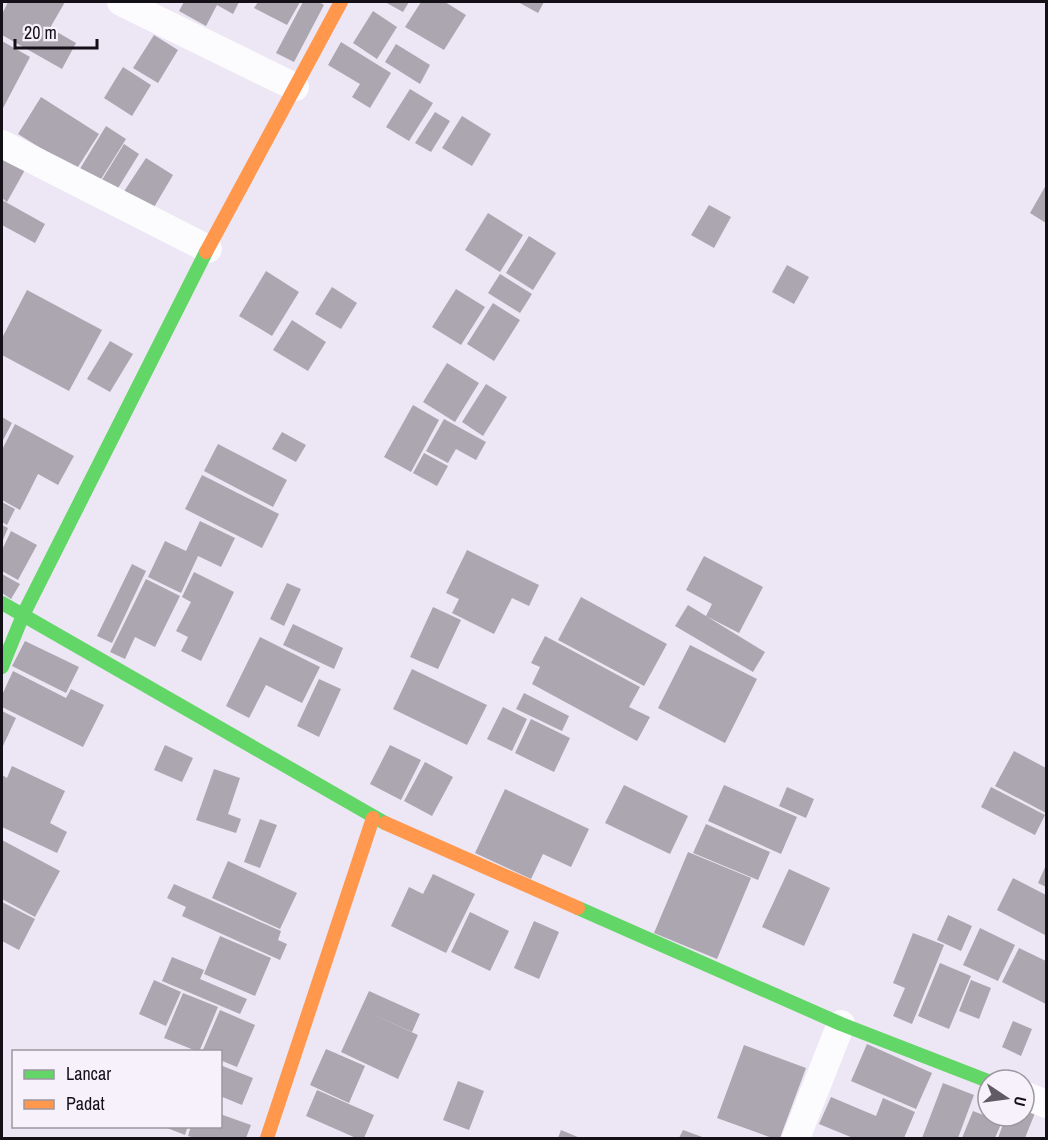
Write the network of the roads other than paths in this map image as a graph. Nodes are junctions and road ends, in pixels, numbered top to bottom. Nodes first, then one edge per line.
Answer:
1 (121, 2) edge
2 (341, 2) edge
3 (295, 87) junction
4 (2, 144) edge
5 (208, 249) junction
6 (2, 603) edge
7 (23, 615) junction
8 (2, 667) edge
9 (373, 818) junction
10 (841, 1024) junction
11 (976, 1076) edge
12 (267, 1138) edge
13 (796, 1138) edge

1 - 3 street
2 - 3 street
3 - 5 street
4 - 5 street
5 - 7 street
6 - 7 street
7 - 8 street
7 - 9 street
9 - 10 street
9 - 12 street
10 - 11 street
10 - 13 street

